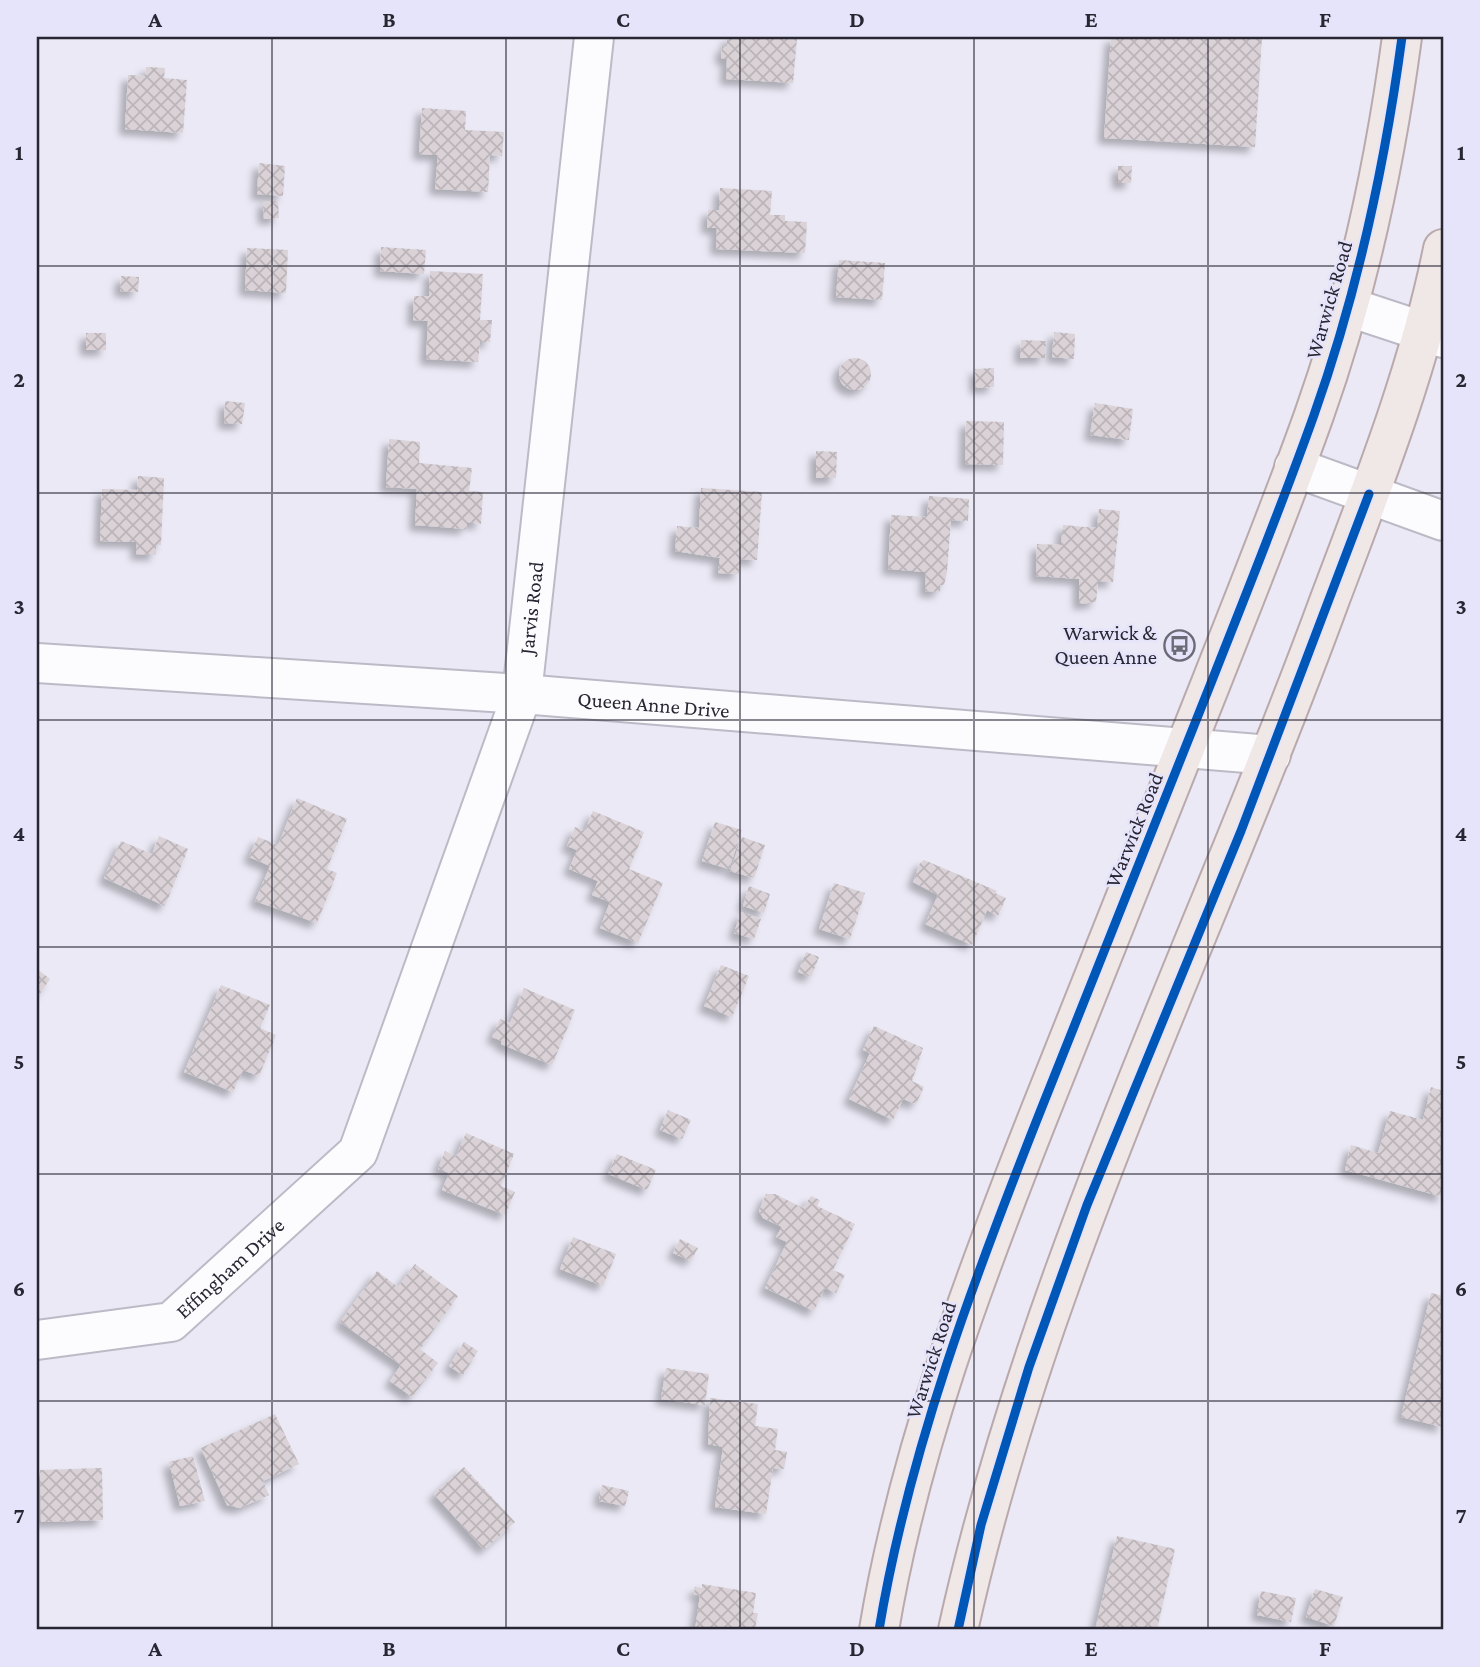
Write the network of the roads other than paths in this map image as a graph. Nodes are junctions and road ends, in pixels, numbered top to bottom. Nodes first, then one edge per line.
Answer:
1 (594, 37) edge
2 (1402, 37) edge
3 (1443, 249) edge
4 (1346, 306) junction
5 (1432, 334) edge
6 (1294, 467) junction
7 (1369, 494) junction
8 (1443, 521) edge
9 (37, 663) edge
10 (522, 694) junction
11 (1185, 748) junction
12 (1271, 755) junction
13 (358, 1152) joint
14 (37, 1340) edge
15 (879, 1630) edge
16 (958, 1630) edge

1 - 10 street, Jarvis Road
2 - 4 main road, Warwick Road
3 - 5 main road
4 - 5 street
4 - 6 main road, Warwick Road
5 - 7 main road
6 - 7 street
6 - 11 main road, Warwick Road
7 - 8 street
7 - 12 main road
9 - 10 street, Queen Anne Drive
10 - 11 street, Queen Anne Drive
10 - 13 street, Jarvis Road
11 - 12 street, Queen Anne Drive
11 - 15 main road, Warwick Road
12 - 16 main road
13 - 14 street, Effingham Drive

